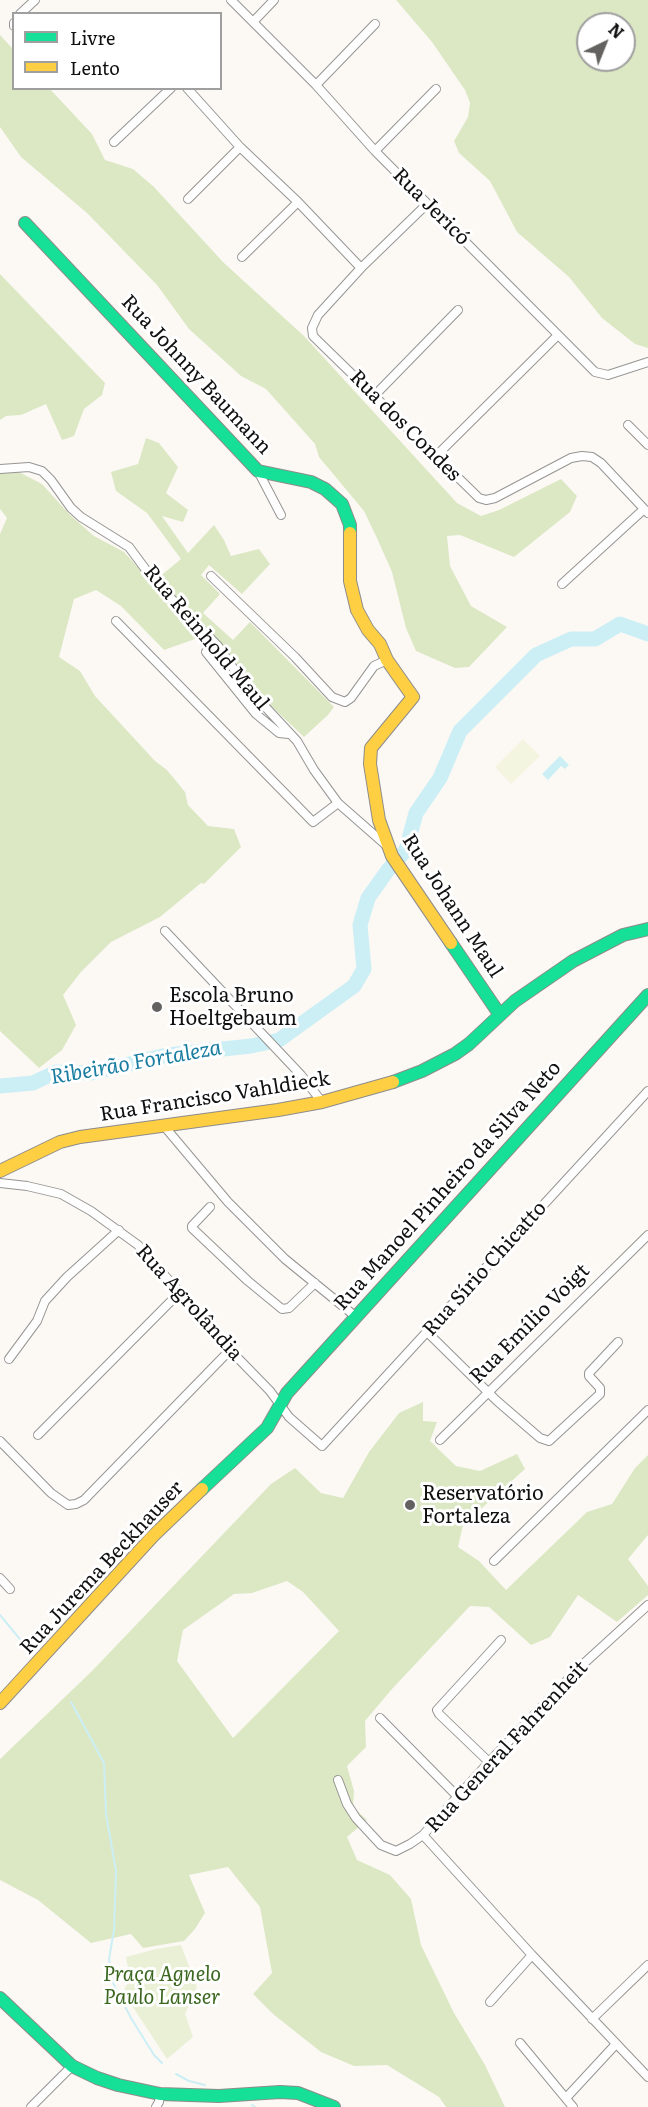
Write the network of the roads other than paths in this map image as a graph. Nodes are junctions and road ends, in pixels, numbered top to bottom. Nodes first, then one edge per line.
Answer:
1 (35, 0) edge
2 (231, 0) edge
3 (274, 0) edge
4 (22, 12) edge
5 (253, 22) junction
6 (375, 24) dead end
7 (316, 86) junction
8 (436, 89) dead end
9 (169, 90) edge
10 (189, 90) edge
11 (114, 142) dead end
12 (240, 147) junction
13 (375, 151) junction
14 (188, 199) dead end
15 (298, 202) junction
16 (427, 204) junction
17 (25, 223) dead end
18 (242, 257) dead end
19 (361, 268) junction
20 (458, 310) dead end
21 (558, 335) junction
22 (648, 362) edge
23 (375, 395) junction
24 (628, 425) dead end
25 (648, 445) edge
26 (436, 456) junction
27 (0, 469) edge
28 (258, 471) junction
29 (646, 512) edge
30 (281, 515) dead end
31 (211, 576) dead end
32 (562, 584) dead end
33 (116, 621) dead end
34 (206, 652) dead end
35 (387, 660) junction
36 (289, 734) junction
37 (338, 803) junction
38 (390, 852) junction
39 (648, 929) edge
40 (165, 931) dead end
41 (647, 997) edge
42 (500, 1015) junction
43 (648, 1091) edge
44 (322, 1102) junction
45 (164, 1126) junction
46 (0, 1171) edge
47 (0, 1183) edge
48 (210, 1207) dead end
49 (119, 1230) junction
50 (648, 1235) edge
51 (315, 1283) junction
52 (179, 1293) junction
53 (355, 1316) junction
54 (427, 1332) junction
55 (618, 1342) dead end
56 (231, 1350) junction
57 (9, 1359) dead end
58 (489, 1394) junction
59 (280, 1407) junction
60 (648, 1410) edge
61 (38, 1435) dead end
62 (440, 1440) dead end
63 (0, 1441) edge
64 (322, 1446) joint
65 (494, 1561) dead end
66 (0, 1578) edge
67 (10, 1588) dead end
68 (648, 1605) edge
69 (501, 1640) dead end
70 (0, 1703) edge
71 (381, 1718) dead end
72 (489, 1762) junction
73 (338, 1780) dead end
74 (458, 1797) junction
75 (423, 1836) junction
76 (532, 1955) junction
77 (648, 1965) edge
78 (0, 1999) edge
79 (490, 2002) dead end
80 (592, 2019) junction
81 (520, 2043) dead end
82 (616, 2044) junction
83 (72, 2066) junction
84 (648, 2077) edge
85 (160, 2094) junction
86 (566, 2098) junction
87 (31, 2107) edge
88 (156, 2107) edge
89 (334, 2107) edge
90 (573, 2107) edge

1 - 4 street
2 - 5 street, Rua Jericó
3 - 5 street
5 - 7 street, Rua Jericó
6 - 7 street
7 - 13 street, Rua Jericó
8 - 13 street
9 - 11 street
10 - 12 street
12 - 14 street
12 - 15 street
13 - 16 street, Rua Jericó
15 - 18 street
15 - 19 street
16 - 19 street, Rua dos Condes
16 - 21 street, Rua Jericó
17 - 28 street, Rua Johnny Baumann
19 - 23 street, Rua dos Condes
20 - 23 street
21 - 22 street, Rua Jericó
21 - 26 street
23 - 26 street, Rua dos Condes
24 - 25 street
26 - 29 street, Rua dos Condes
27 - 36 street, Rua Reinhold Maul
28 - 30 street
28 - 35 street, Rua Johnny Baumann
29 - 32 street
31 - 35 street
33 - 37 street
34 - 36 street
35 - 38 street, Rua Johann Maul
36 - 37 street, Rua Reinhold Maul
37 - 38 street, Rua Reinhold Maul
38 - 42 street, Rua Johann Maul
39 - 42 street, Rua Francisco Vahldieck
40 - 44 street
41 - 53 street, Rua Manoel Pinheiro da Silva Neto
42 - 44 street, Rua Francisco Vahldieck
43 - 54 street, Rua Sírio Chicatto
44 - 45 street, Rua Francisco Vahldieck
45 - 46 street, Rua Francisco Vahldieck
45 - 51 street
47 - 49 street, Rua Agrolândia
48 - 51 street
49 - 52 street, Rua Agrolândia
49 - 57 street
50 - 58 street, Rua Emílio Voigt
51 - 53 street
52 - 56 street, Rua Agrolândia
52 - 61 street
53 - 59 street, Rua Manoel Pinheiro da Silva Neto
54 - 58 street
54 - 64 street, Rua Sírio Chicatto
55 - 58 street
56 - 59 street, Rua Agrolândia
56 - 63 street
58 - 62 street, Rua Emílio Voigt
59 - 64 street, Rua Agrolândia
59 - 70 street, Rua Jurema Beckhauser
60 - 65 street
66 - 67 street
68 - 72 street, Rua General Fahrenheit
69 - 72 street
71 - 74 street
72 - 74 street, Rua General Fahrenheit
73 - 75 street
74 - 75 street, Rua General Fahrenheit
75 - 76 street, Rua General Fahrenheit
76 - 79 street
76 - 80 street, Rua General Fahrenheit
77 - 80 street
78 - 83 street
80 - 82 street, Rua General Fahrenheit
81 - 86 street
82 - 84 street, Rua General Fahrenheit
82 - 86 street
83 - 85 street
83 - 87 street
85 - 88 street
85 - 89 street
86 - 90 street

